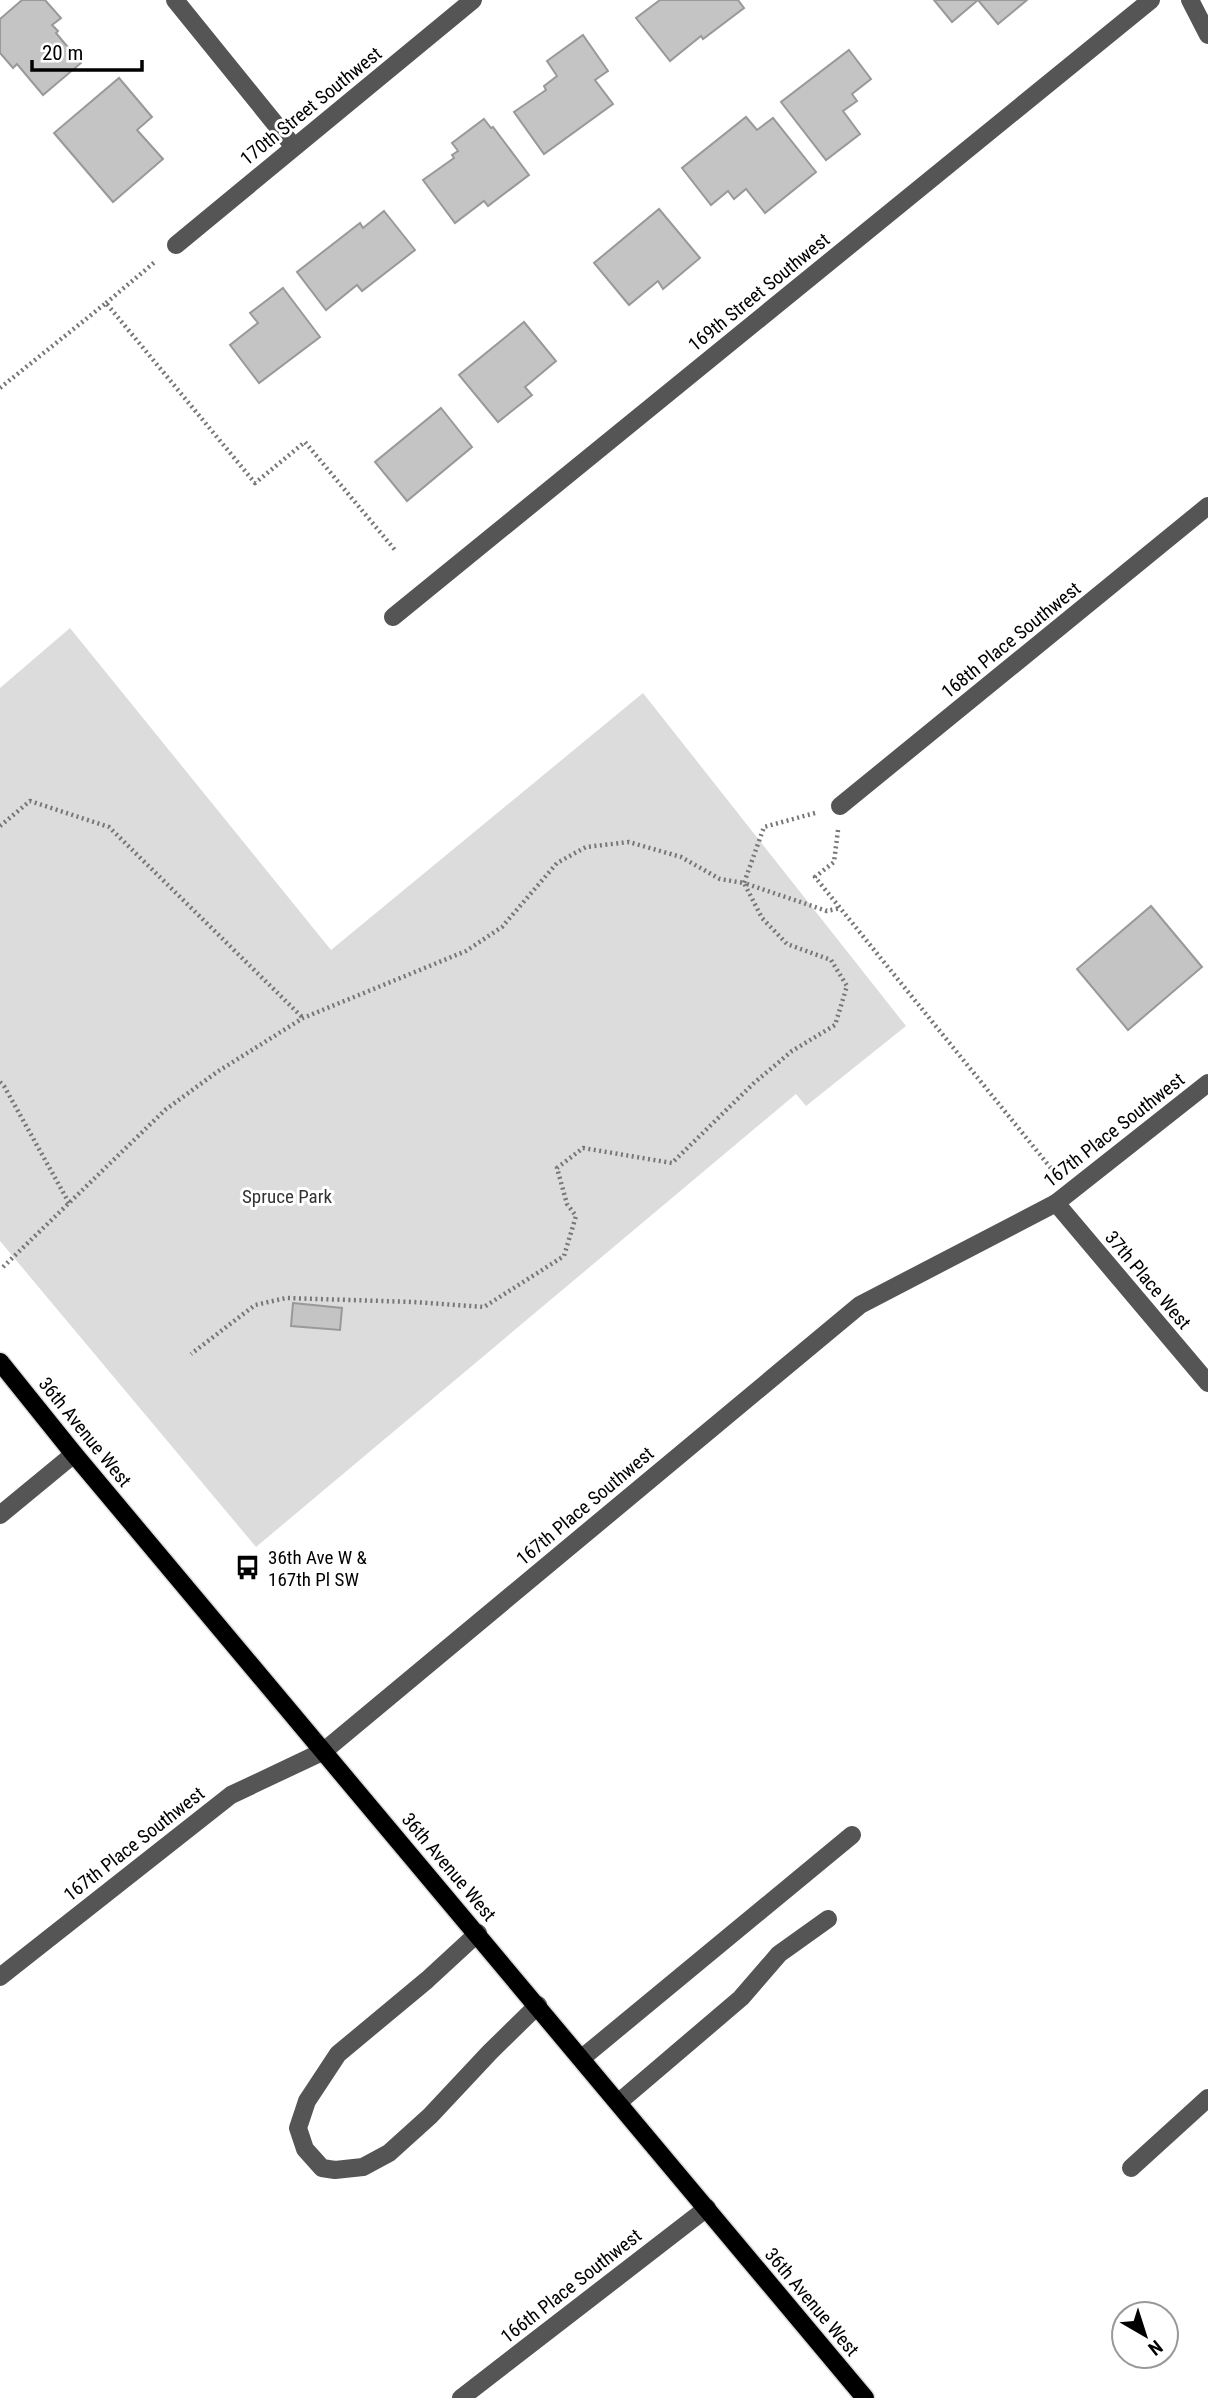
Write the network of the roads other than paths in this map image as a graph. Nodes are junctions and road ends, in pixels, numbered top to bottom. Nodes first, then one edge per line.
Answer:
1 (175, 0) edge
2 (473, 0) edge
3 (1152, 0) edge
4 (1190, 0) edge
5 (1208, 35) edge
6 (294, 147) junction
7 (176, 245) road end
8 (1208, 506) edge
9 (393, 617) dead end
10 (840, 806) road end
11 (1208, 1083) edge
12 (1063, 1198) junction
13 (0, 1362) edge
14 (1208, 1383) edge
15 (74, 1454) junction
16 (0, 1516) edge
17 (324, 1751) junction
18 (852, 1835) dead end
19 (828, 1919) dead end
20 (478, 1933) junction
21 (0, 1977) edge
22 (538, 2005) junction
23 (582, 2058) junction
24 (1208, 2098) edge
25 (619, 2102) junction
26 (1131, 2168) dead end
27 (707, 2208) junction
28 (461, 2398) edge
29 (865, 2398) edge

1 - 6 street
2 - 6 street, 170th Street Southwest
3 - 9 street, 169th Street Southwest
4 - 5 street
6 - 7 street, 170th Street Southwest
8 - 10 street, 168th Place Southwest
11 - 12 street, 167th Place Southwest
12 - 14 street, 37th Place West
12 - 17 street, 167th Place Southwest
13 - 15 main road, 36th Avenue West
15 - 16 street
15 - 17 main road, 36th Avenue West
17 - 20 main road, 36th Avenue West
17 - 21 street, 167th Place Southwest
18 - 23 street
19 - 25 street
20 - 22 main road, 36th Avenue West
20 - 22 street
22 - 23 main road, 36th Avenue West
23 - 25 main road, 36th Avenue West
24 - 26 street
25 - 27 main road, 36th Avenue West
27 - 28 street, 166th Place Southwest
27 - 29 main road, 36th Avenue West

